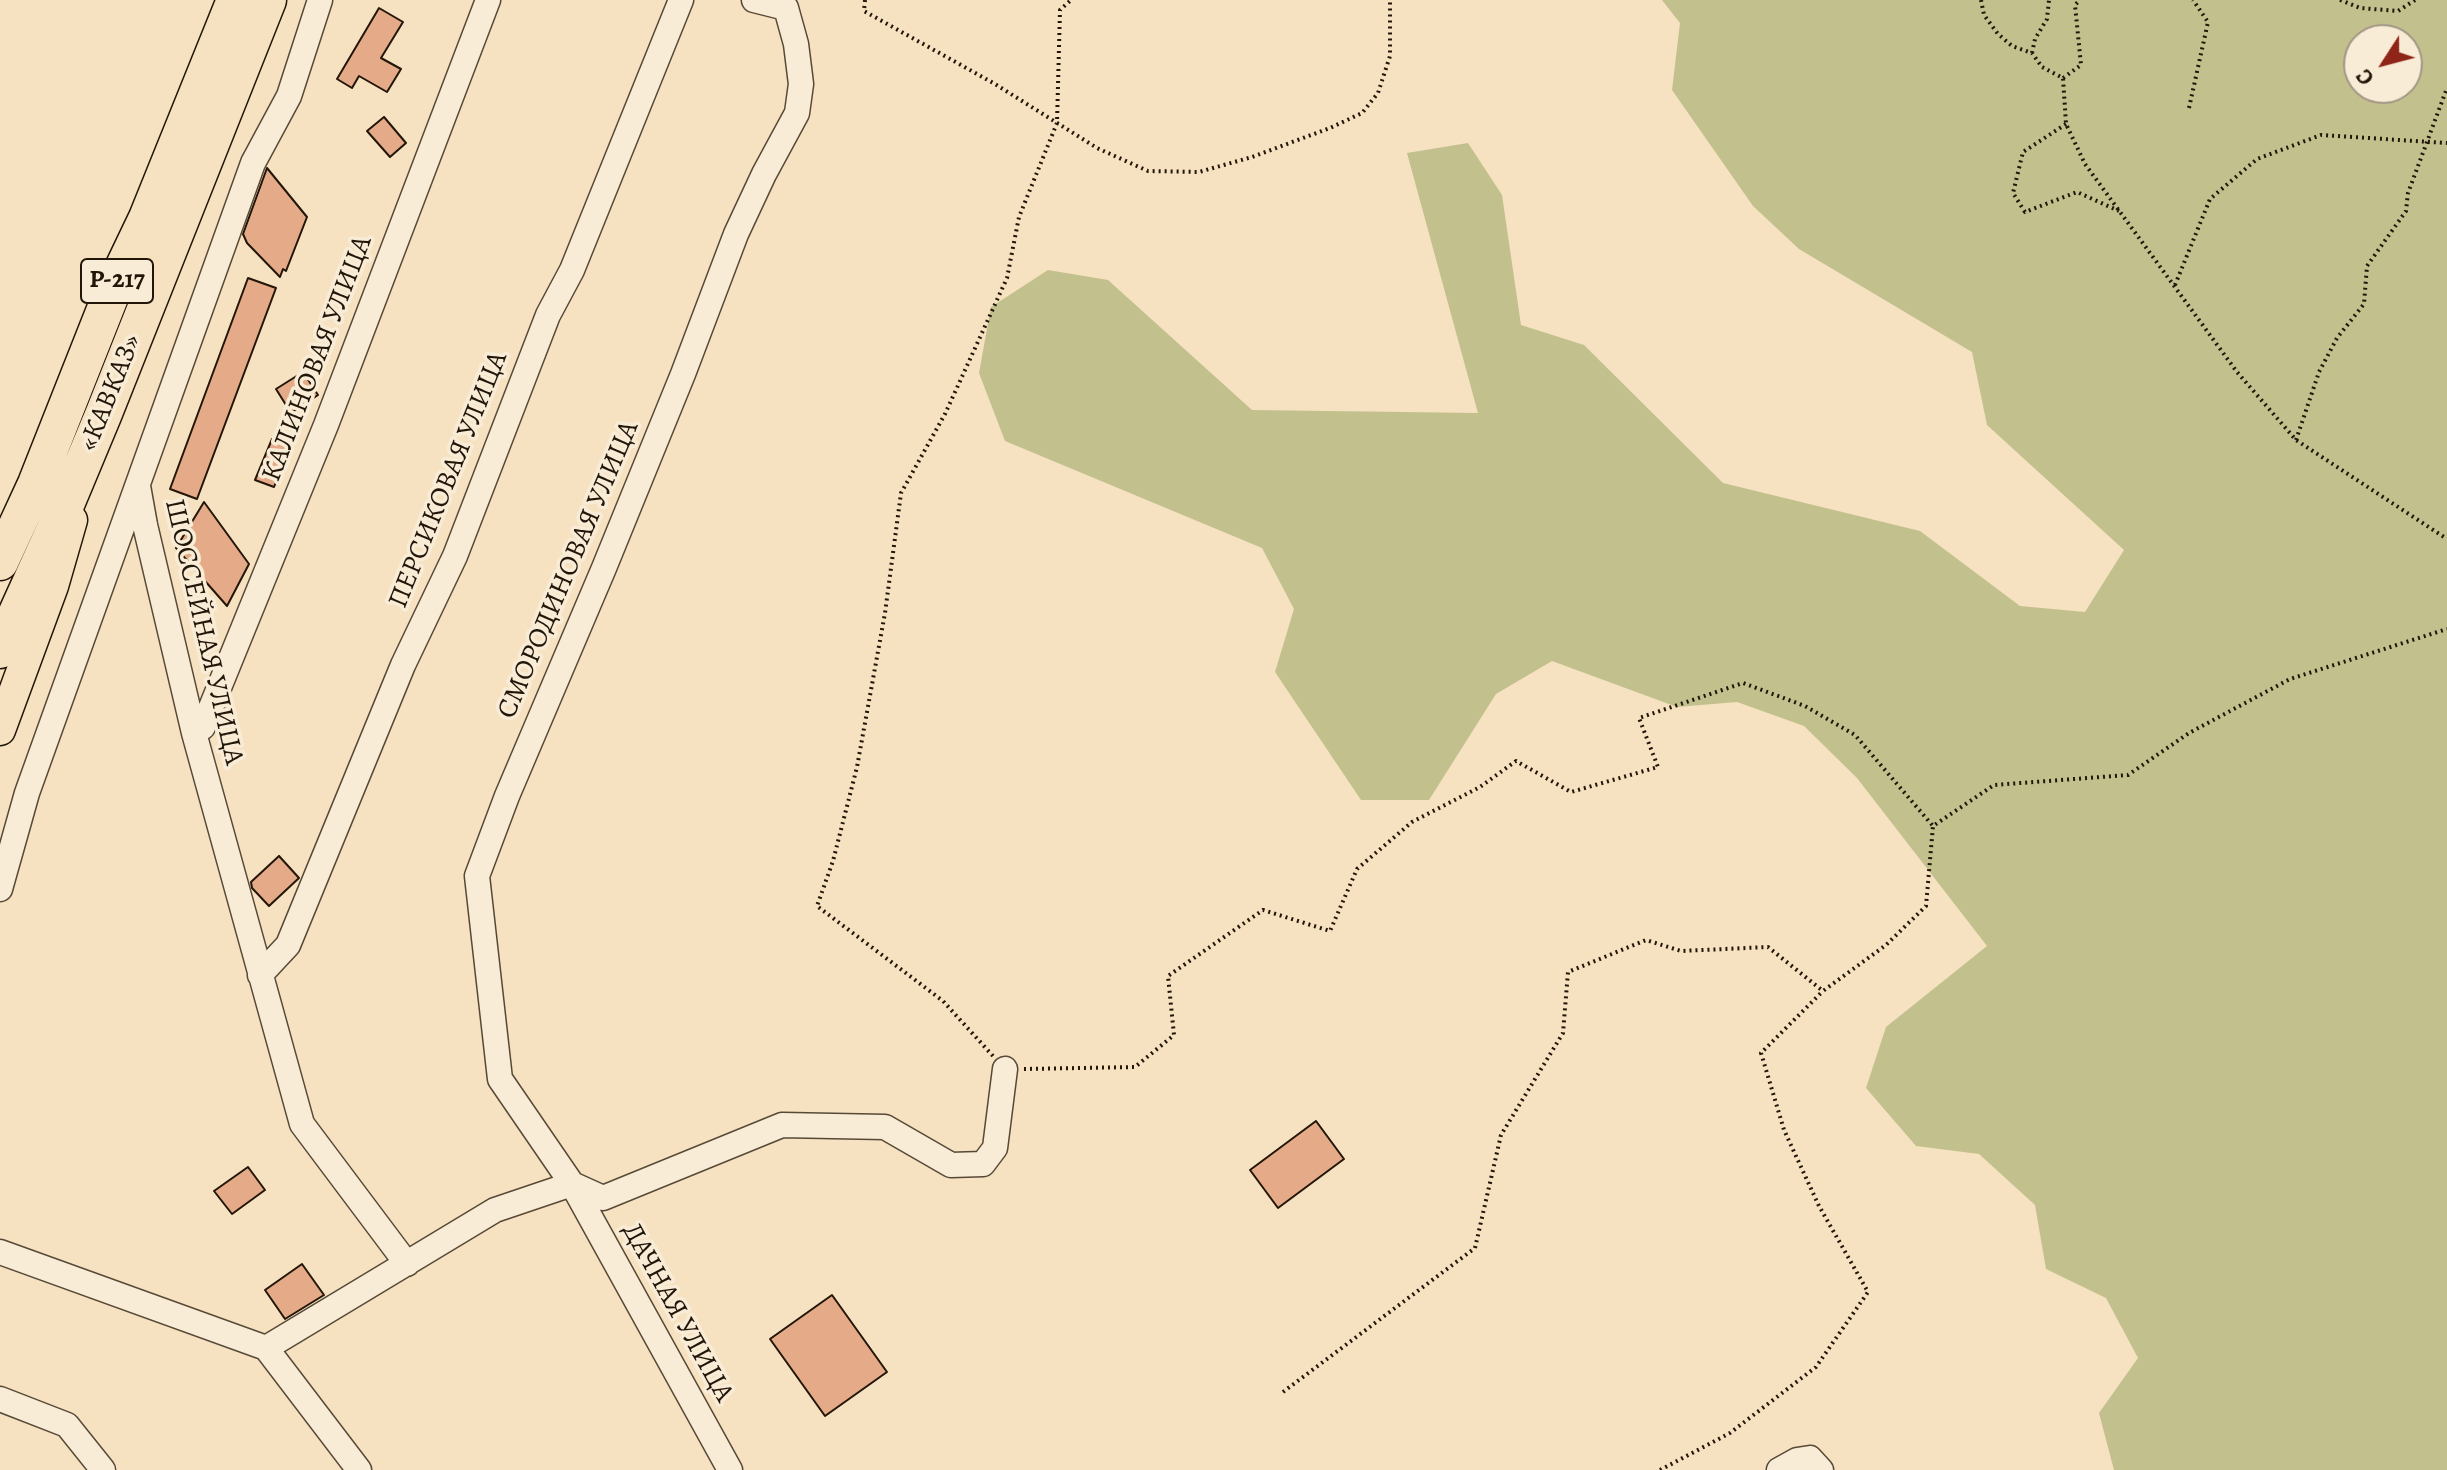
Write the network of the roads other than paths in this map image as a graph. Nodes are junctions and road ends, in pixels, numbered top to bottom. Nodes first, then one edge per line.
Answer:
1 (235, 0) edge
2 (268, 0) edge
3 (320, 0) edge
4 (488, 0) edge
5 (681, 0) edge
6 (754, 0) edge
7 (104, 413) junction
8 (138, 485) junction
9 (0, 562) edge
10 (0, 650) edge
11 (0, 730) edge
12 (194, 733) junction
13 (0, 889) edge
14 (260, 975) junction
15 (1005, 1069) road end
16 (572, 1184) junction
17 (0, 1252) edge
18 (407, 1264) junction
19 (266, 1348) junction
20 (0, 1399) edge
21 (103, 1470) edge
22 (359, 1470) edge
23 (730, 1470) edge
24 (1779, 1470) edge
25 (1821, 1470) edge

1 - 9 highway, «КАВКАЗ» / Р-217
2 - 7 highway, «КАВКАЗ» / Р-217
3 - 8 street, ШОССЕЙНАЯ УЛИЦА
4 - 12 street, КАЛИНОВАЯ УЛИЦА
5 - 14 street, ПЕРСИКОВАЯ УЛИЦА
6 - 16 street, СМОРОДИНОВАЯ УЛИЦА
7 - 10 highway, «КАВКАЗ» / Р-217
7 - 11 main road, Р-217
8 - 12 street, ШОССЕЙНАЯ УЛИЦА
8 - 13 street
12 - 14 street, ШОССЕЙНАЯ УЛИЦА
14 - 18 street, ШОССЕЙНАЯ УЛИЦА
15 - 16 street
16 - 18 street
16 - 23 street, ДАЧНАЯ УЛИЦА
17 - 19 street
18 - 19 street
19 - 22 street
20 - 21 street
24 - 25 street

